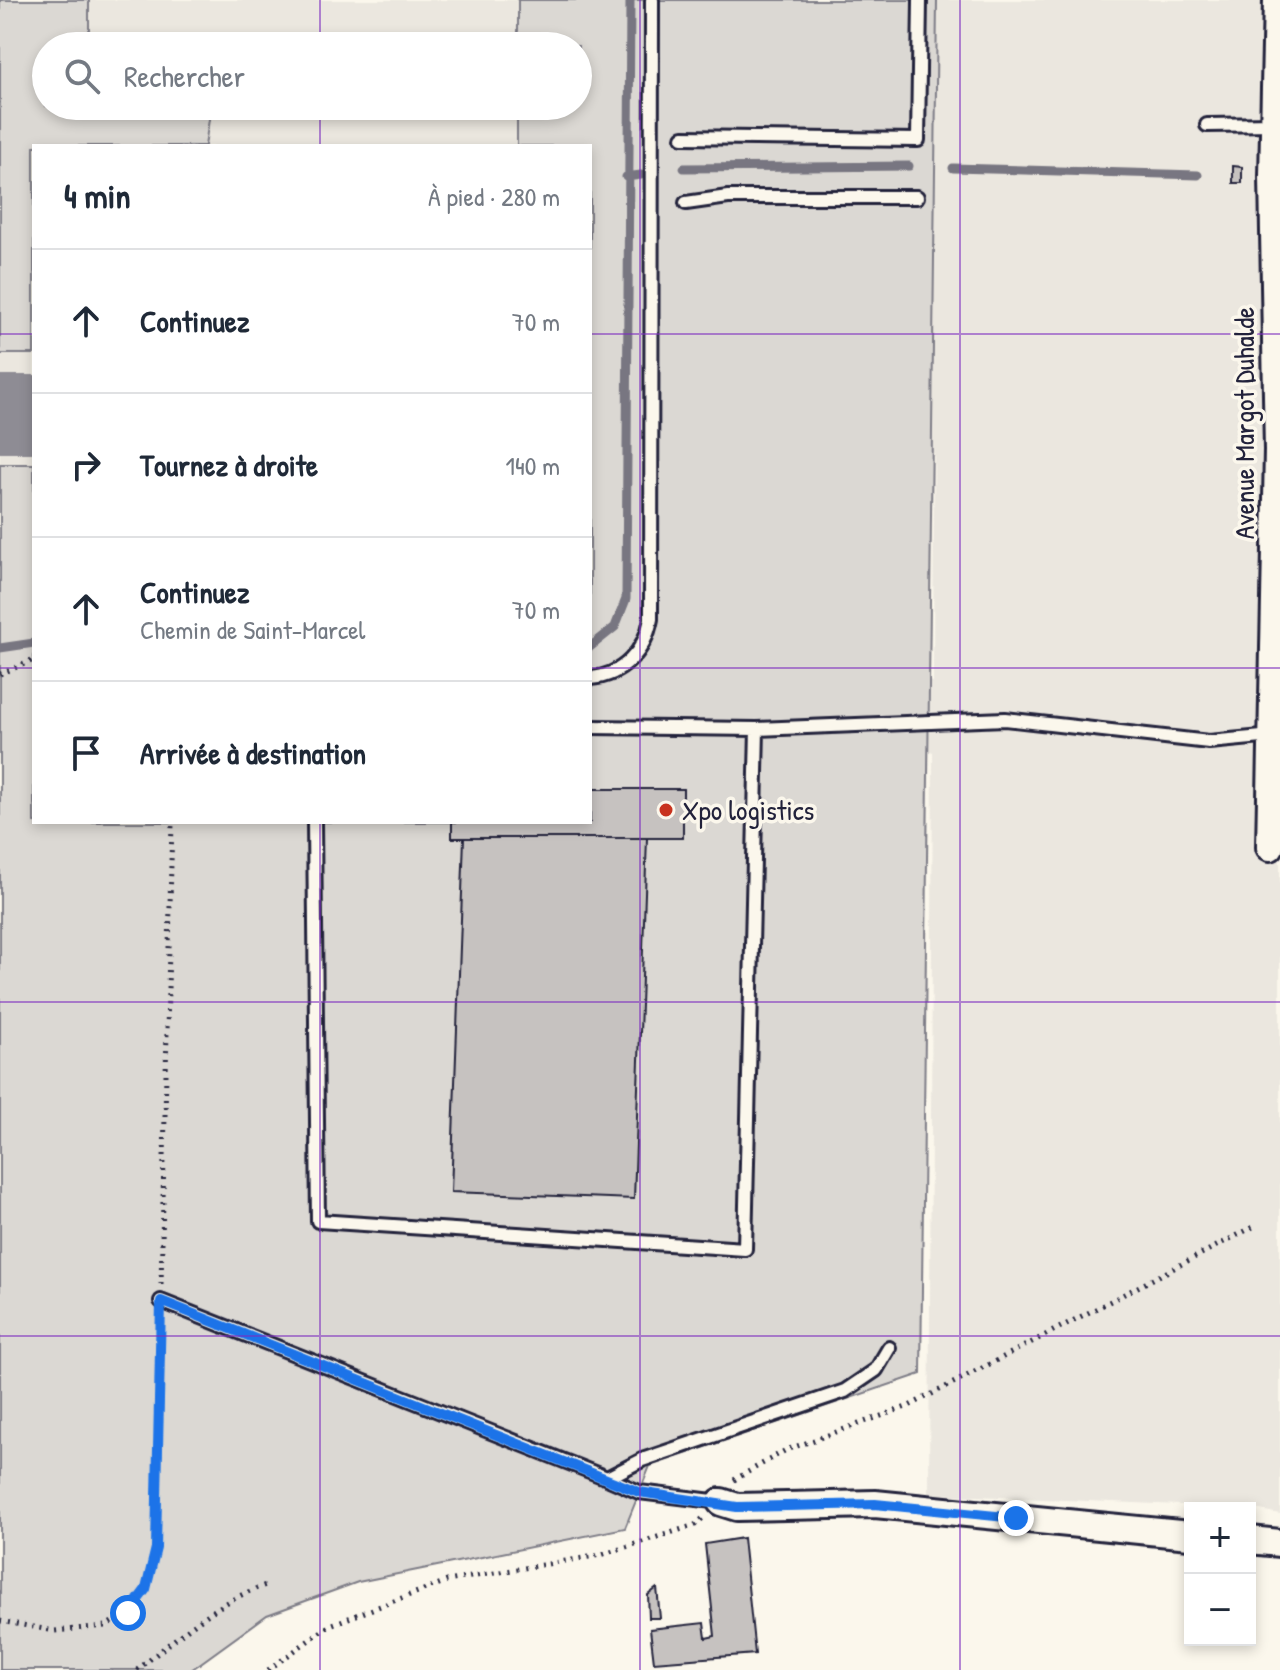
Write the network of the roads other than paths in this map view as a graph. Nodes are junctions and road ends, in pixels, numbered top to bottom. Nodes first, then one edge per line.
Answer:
1 (652, 0) edge
2 (920, 0) edge
3 (1277, 0) edge
4 (1274, 124) junction
5 (1207, 125) dead end
6 (683, 137) dead end
7 (1277, 176) edge
8 (917, 197) dead end
9 (686, 203) dead end
10 (1279, 450) edge
11 (592, 678) edge
12 (592, 727) edge
13 (757, 729) junction
14 (1276, 736) edge
15 (314, 824) edge
16 (1274, 834) edge
17 (161, 1301) road end
18 (889, 1348) dead end
19 (607, 1478) junction
20 (727, 1492) joint
21 (1184, 1534) edge
22 (1256, 1541) edge
23 (1280, 1543) edge

1 - 11 lane
2 - 6 lane
3 - 4 street, Avenue Margot Duhalde
4 - 5 lane
4 - 7 street, Avenue Margot Duhalde
7 - 10 street, Avenue Margot Duhalde
8 - 9 lane
10 - 14 street, Avenue Margot Duhalde
12 - 13 lane
13 - 14 lane
13 - 15 lane
14 - 16 street, Avenue Margot Duhalde
17 - 19 lane
18 - 19 lane
19 - 20 lane
20 - 21 street
22 - 23 street

